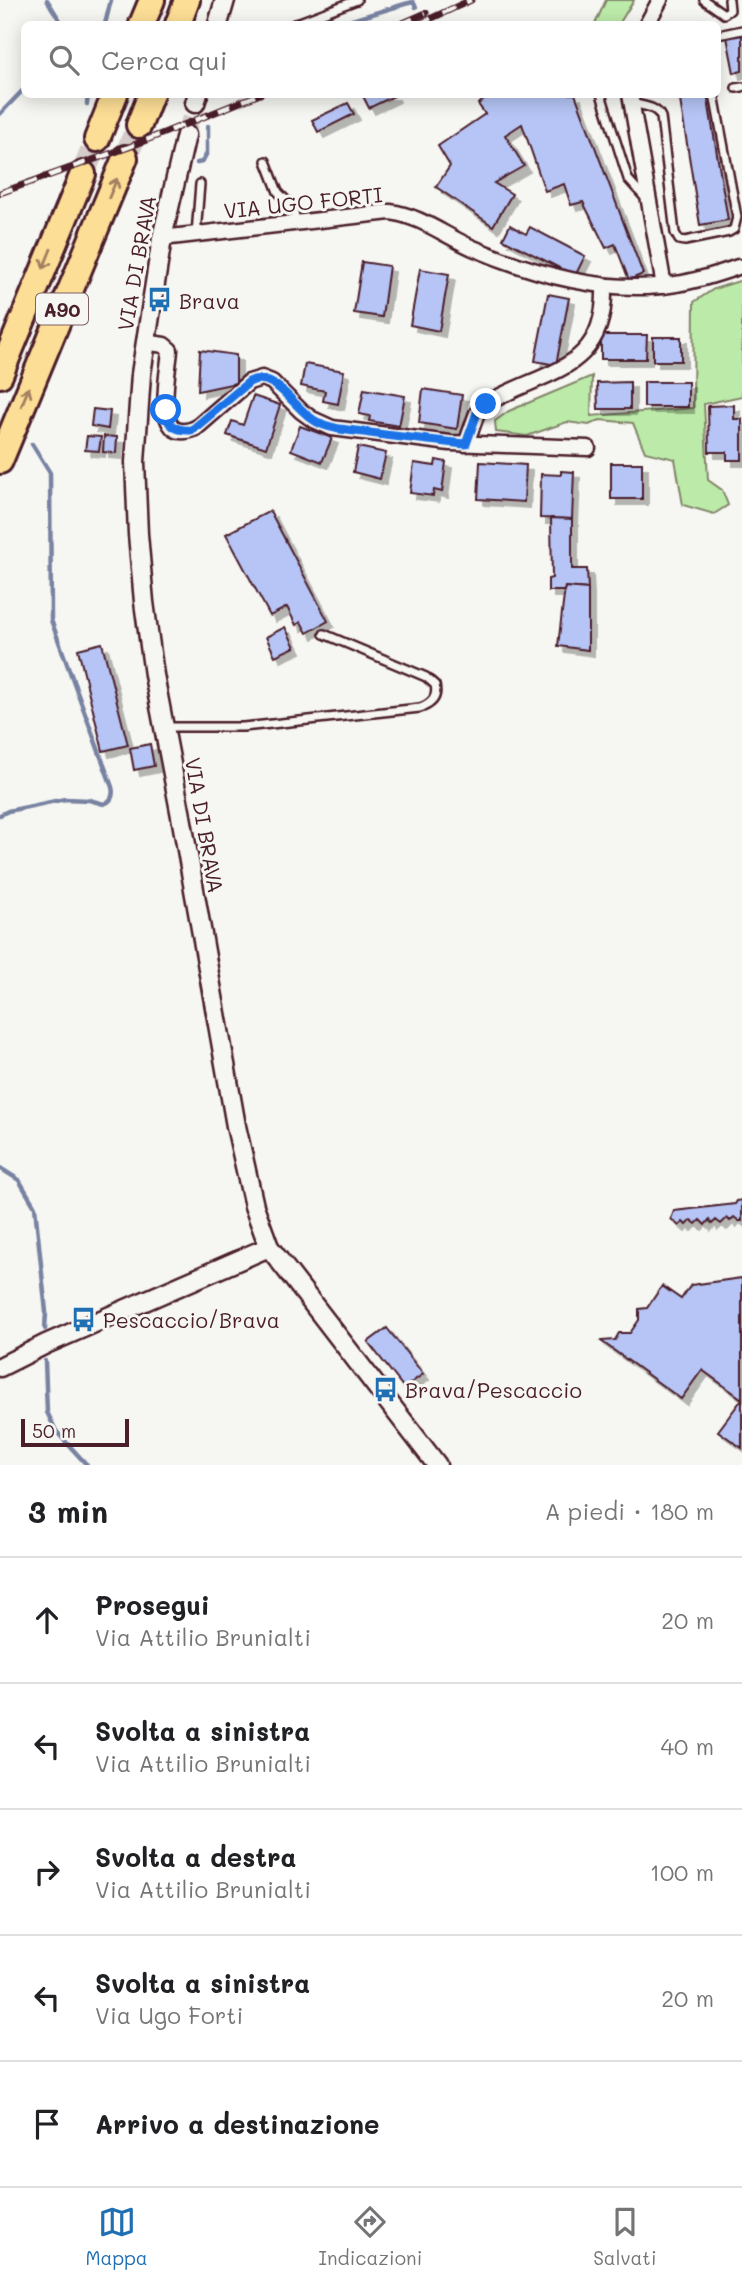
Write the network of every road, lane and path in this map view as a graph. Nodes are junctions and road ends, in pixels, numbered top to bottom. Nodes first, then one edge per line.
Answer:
1 (134, 0) edge
2 (152, 0) edge
3 (187, 0) edge
4 (225, 0) edge
5 (357, 0) edge
6 (660, 0) edge
7 (704, 0) edge
8 (729, 0) edge
9 (129, 21) edge
10 (143, 21) edge
11 (179, 21) edge
12 (219, 21) edge
13 (301, 21) edge
14 (649, 21) edge
15 (742, 30) edge
16 (723, 34) dead end
17 (112, 98) edge
18 (149, 98) edge
19 (602, 98) edge
20 (715, 98) edge
21 (630, 99) edge
22 (139, 125) tunnel mouth
23 (101, 129) tunnel mouth
24 (186, 135) tunnel mouth
25 (125, 158) tunnel mouth
26 (266, 161) dead end
27 (83, 174) tunnel mouth
28 (200, 184) dead end
29 (648, 201) junction
30 (296, 222) junction
31 (196, 235) junction
32 (162, 239) junction
33 (738, 267) dead end
34 (604, 286) junction
35 (664, 286) junction
36 (145, 342) junction
37 (0, 374) edge
38 (466, 444) junction
39 (589, 448) dead end
40 (0, 461) edge
41 (324, 634) dead end
42 (164, 727) junction
43 (269, 1247) junction
44 (0, 1367) edge
45 (436, 1465) edge

1 - 9 highway
2 - 10 highway
3 - 11 highway
4 - 12 street
5 - 13 lane
6 - 14 street
7 - 8 lane
15 - 16 lane
17 - 23 highway
18 - 22 highway
19 - 29 lane
20 - 21 lane
21 - 29 street
24 - 32 street, VIA DI BRAVA
40 -> 25 highway, A90
26 - 30 lane
27 -> 37 highway, A90
28 - 31 lane
29 - 35 street
30 - 31 street, VIA UGO FORTI
30 - 34 street, VIA UGO FORTI
31 - 32 street, VIA UGO FORTI
32 - 36 street, VIA DI BRAVA
33 - 35 street, VIA UGO FORTI
34 - 35 street, VIA UGO FORTI
34 - 38 street
36 - 38 street
36 - 42 street, VIA DI BRAVA
38 - 39 street
41 - 42 lane
42 - 43 street, VIA DI BRAVA
43 - 44 street
43 - 45 street, VIA DI BRAVA

